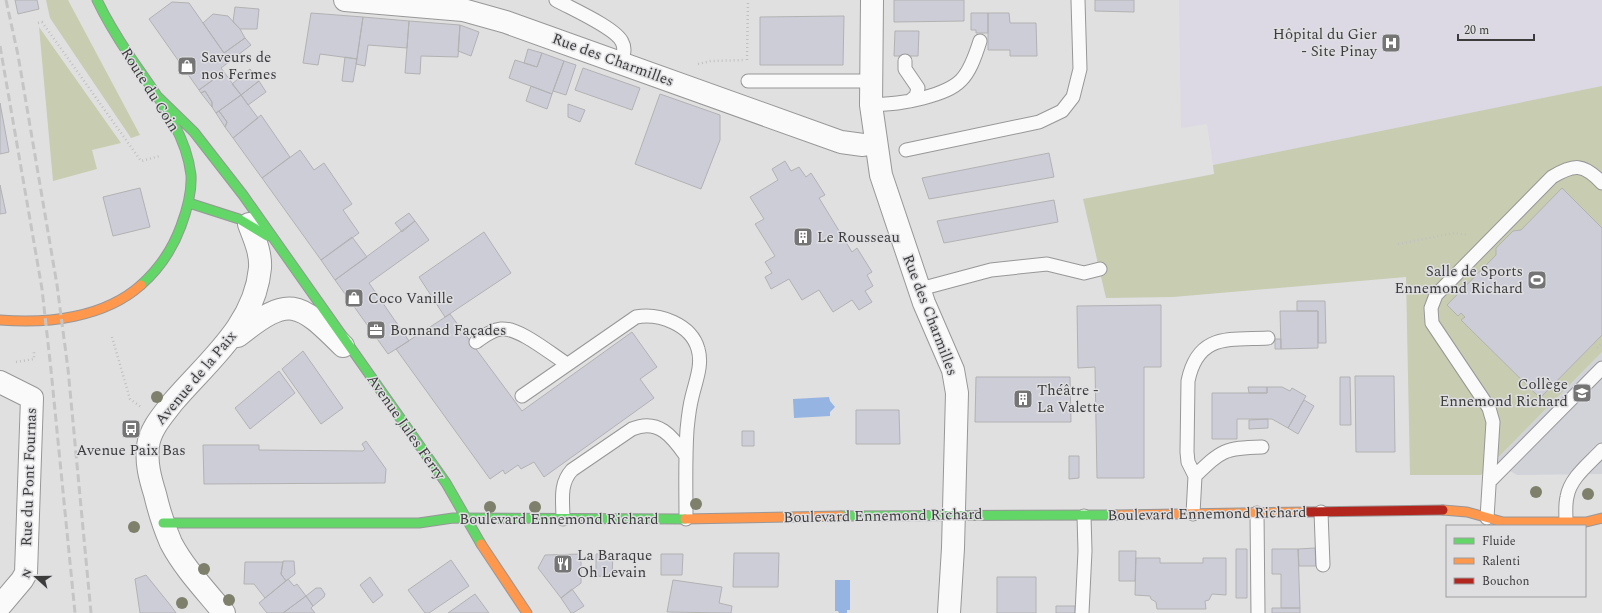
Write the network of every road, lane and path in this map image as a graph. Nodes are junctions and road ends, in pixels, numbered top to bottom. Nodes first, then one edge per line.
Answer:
1 (97, 0) edge
2 (345, 0) edge
3 (556, 0) edge
4 (748, 0) edge
5 (872, 0) edge
6 (1078, 0) edge
7 (38, 23) dead end
8 (980, 41) dead end
9 (747, 60) dead end
10 (905, 61) dead end
11 (621, 63) junction
12 (748, 81) dead end
13 (871, 81) junction
14 (157, 96) junction
15 (910, 101) junction
16 (871, 105) junction
17 (876, 143) junction
18 (906, 150) dead end
19 (160, 156) dead end
20 (1602, 182) edge
21 (189, 203) junction
22 (249, 224) junction
23 (1468, 235) dead end
24 (1398, 244) dead end
25 (277, 245) junction
26 (1100, 268) dead end
27 (920, 289) junction
28 (0, 320) edge
29 (112, 337) dead end
30 (1268, 338) dead end
31 (476, 342) dead end
32 (226, 346) junction
33 (34, 352) dead end
34 (14, 362) dead end
35 (567, 364) junction
36 (1602, 368) edge
37 (370, 374) junction
38 (0, 382) edge
39 (522, 396) dead end
40 (130, 399) dead end
41 (1262, 447) dead end
42 (1602, 450) edge
43 (686, 456) junction
44 (1195, 476) junction
45 (1491, 480) junction
46 (1321, 512) junction
47 (1257, 513) junction
48 (1193, 514) junction
49 (954, 515) junction
50 (1084, 516) junction
51 (1487, 518) junction
52 (1602, 518) edge
53 (467, 519) junction
54 (563, 519) junction
55 (686, 519) junction
56 (1566, 522) junction
57 (163, 523) junction
58 (1323, 565) dead end
59 (0, 606) edge
60 (224, 613) edge
61 (527, 613) edge
62 (949, 613) edge
63 (1082, 613) edge
64 (1258, 613) edge

1 - 14 street, Route du Coin
2 - 11 street, Rue des Charmilles
3 - 11 lane
4 - 9 path
5 - 13 street, Rue des Charmilles
6 - 18 lane
7 - 19 path
8 - 15 lane
10 - 15 lane
11 - 17 street, Rue des Charmilles
12 - 13 lane
13 - 16 street, Rue des Charmilles
14 - 21 street, Route du Coin
14 - 25 street, Avenue Jules Ferry
15 - 16 lane
16 - 17 street, Rue des Charmilles
17 - 27 street, Rue des Charmilles
20 - 45 lane
21 - 22 street, Avenue Jules Ferry
21 - 28 street, Route du Coin
22 - 25 street, Avenue Jules Ferry
22 - 32 street, Avenue de la Paix
23 - 24 path
25 - 37 street, Avenue Jules Ferry
26 - 27 lane
27 - 49 street, Rue des Charmilles
29 - 40 path
30 - 44 lane
31 - 35 lane
32 - 37 street
32 - 57 street, Avenue de la Paix
33 - 34 path
35 - 39 lane
35 - 43 lane
36 - 45 lane
37 - 53 street, Avenue Jules Ferry
38 - 59 street, Rue du Pont Fournas
41 - 44 lane
42 - 56 lane
43 - 54 lane
43 - 55 lane
44 - 48 lane
45 - 51 lane
46 - 47 street, Boulevard Ennemond Richard
46 - 51 street, Boulevard Ennemond Richard
46 - 58 lane
47 - 48 street, Boulevard Ennemond Richard
47 - 64 lane
48 - 50 street, Boulevard Ennemond Richard
49 - 50 street, Boulevard Ennemond Richard
49 - 55 street, Boulevard Ennemond Richard
49 - 62 street, Rue des Charmilles
50 - 63 lane
51 - 56 street, Boulevard Ennemond Richard
52 - 56 street, Boulevard Ennemond Richard
53 - 54 street, Boulevard Ennemond Richard
53 - 57 street, Boulevard Ennemond Richard
53 - 61 street, Avenue Jules Ferry
54 - 55 street, Boulevard Ennemond Richard
57 - 60 street, Avenue de la Paix

